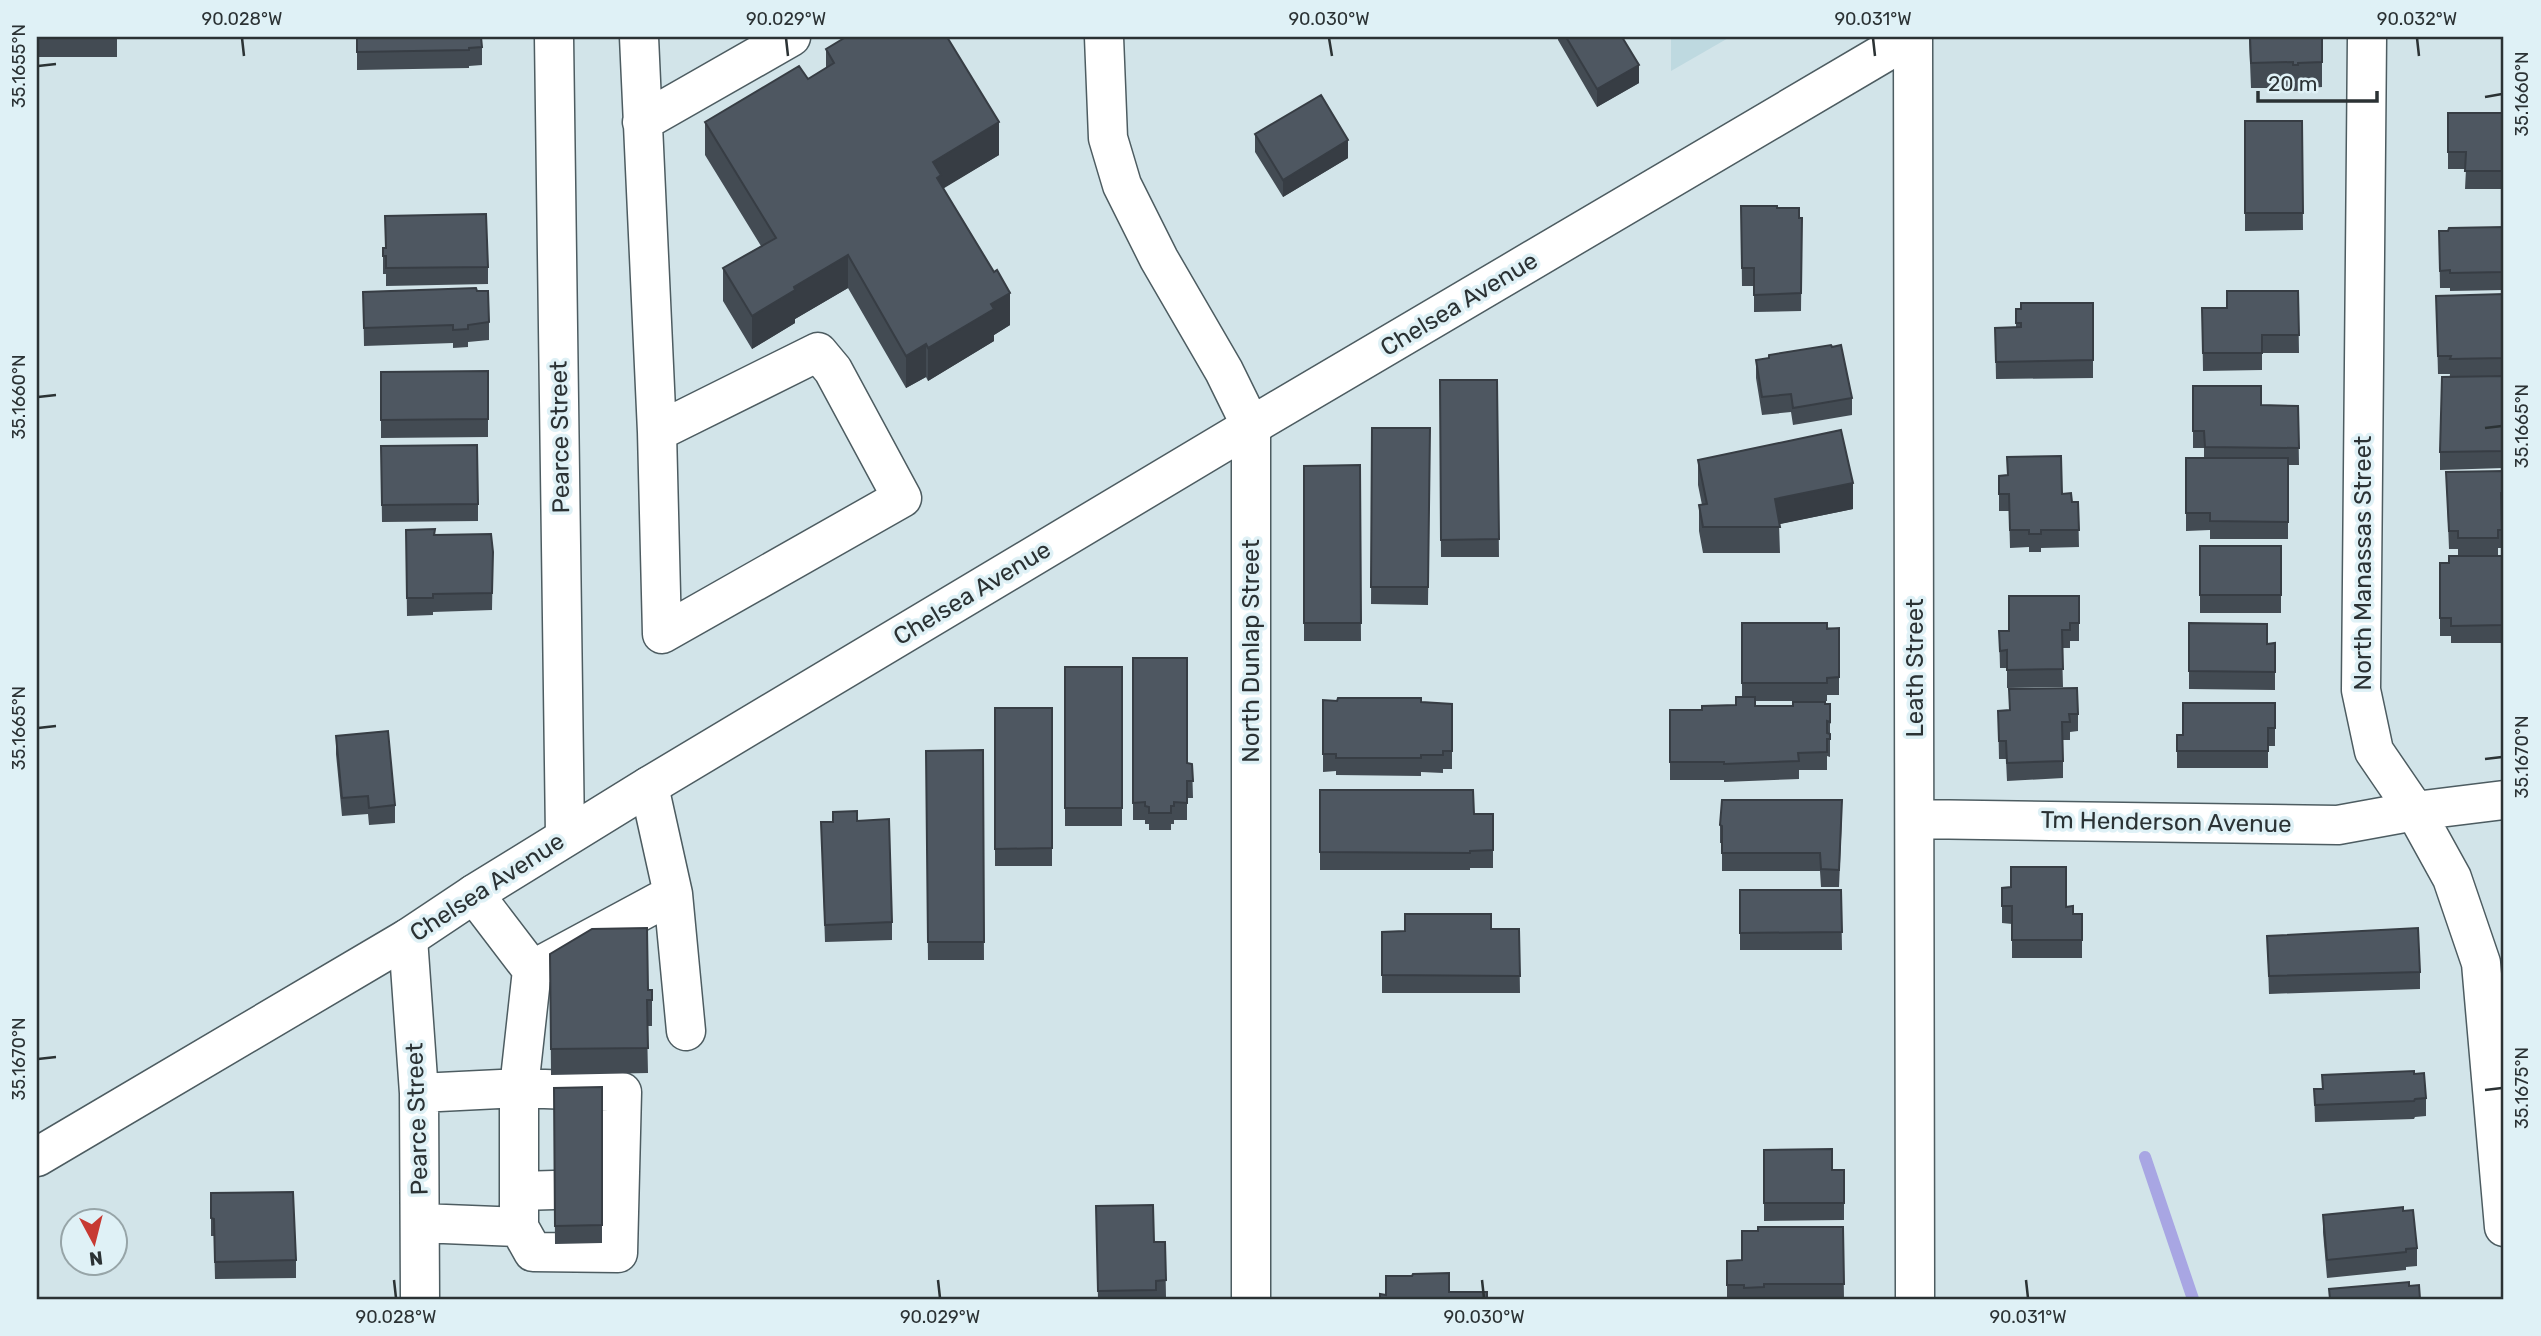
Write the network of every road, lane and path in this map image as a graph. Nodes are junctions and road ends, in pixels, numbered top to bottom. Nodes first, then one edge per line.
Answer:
1 (554, 37) edge
2 (639, 37) edge
3 (791, 37) edge
4 (1104, 37) edge
5 (1912, 37) edge
6 (2367, 37) edge
7 (642, 122) junction
8 (1251, 426) junction
9 (657, 432) junction
10 (649, 786) junction
11 (2504, 800) edge
12 (2415, 811) junction
13 (1915, 819) junction
14 (565, 836) junction
15 (474, 894) junction
16 (673, 894) junction
17 (408, 939) junction
18 (532, 970) junction
19 (686, 1031) dead end
20 (519, 1088) junction
21 (419, 1093) junction
22 (37, 1157) edge
23 (531, 1203) junction
24 (420, 1223) junction
25 (2504, 1227) edge
26 (420, 1299) edge
27 (1251, 1299) edge
28 (1915, 1299) edge

1 - 14 street, Pearce Street
2 - 7 street
3 - 7 street
4 - 8 street, North Dunlap Street
5 - 8 street, Chelsea Avenue
5 - 13 street, Leath Street
6 - 12 street, North Manassas Street
7 - 9 street
8 - 10 street, Chelsea Avenue
8 - 27 street, North Dunlap Street
9 - 9 street
10 - 14 street, Chelsea Avenue
10 - 16 street
11 - 12 street, Tm Henderson Avenue
12 - 13 street, Tm Henderson Avenue
12 - 25 street, North Manassas Street
13 - 28 street, Leath Street
14 - 15 street, Chelsea Avenue
15 - 17 street, Chelsea Avenue
15 - 18 street
16 - 18 street
16 - 19 street
17 - 21 street, Pearce Street
17 - 22 street, Chelsea Avenue
18 - 20 street
20 - 21 street
20 - 23 street
20 - 23 street
21 - 24 street, Pearce Street
23 - 24 street
24 - 26 street, Pearce Street

